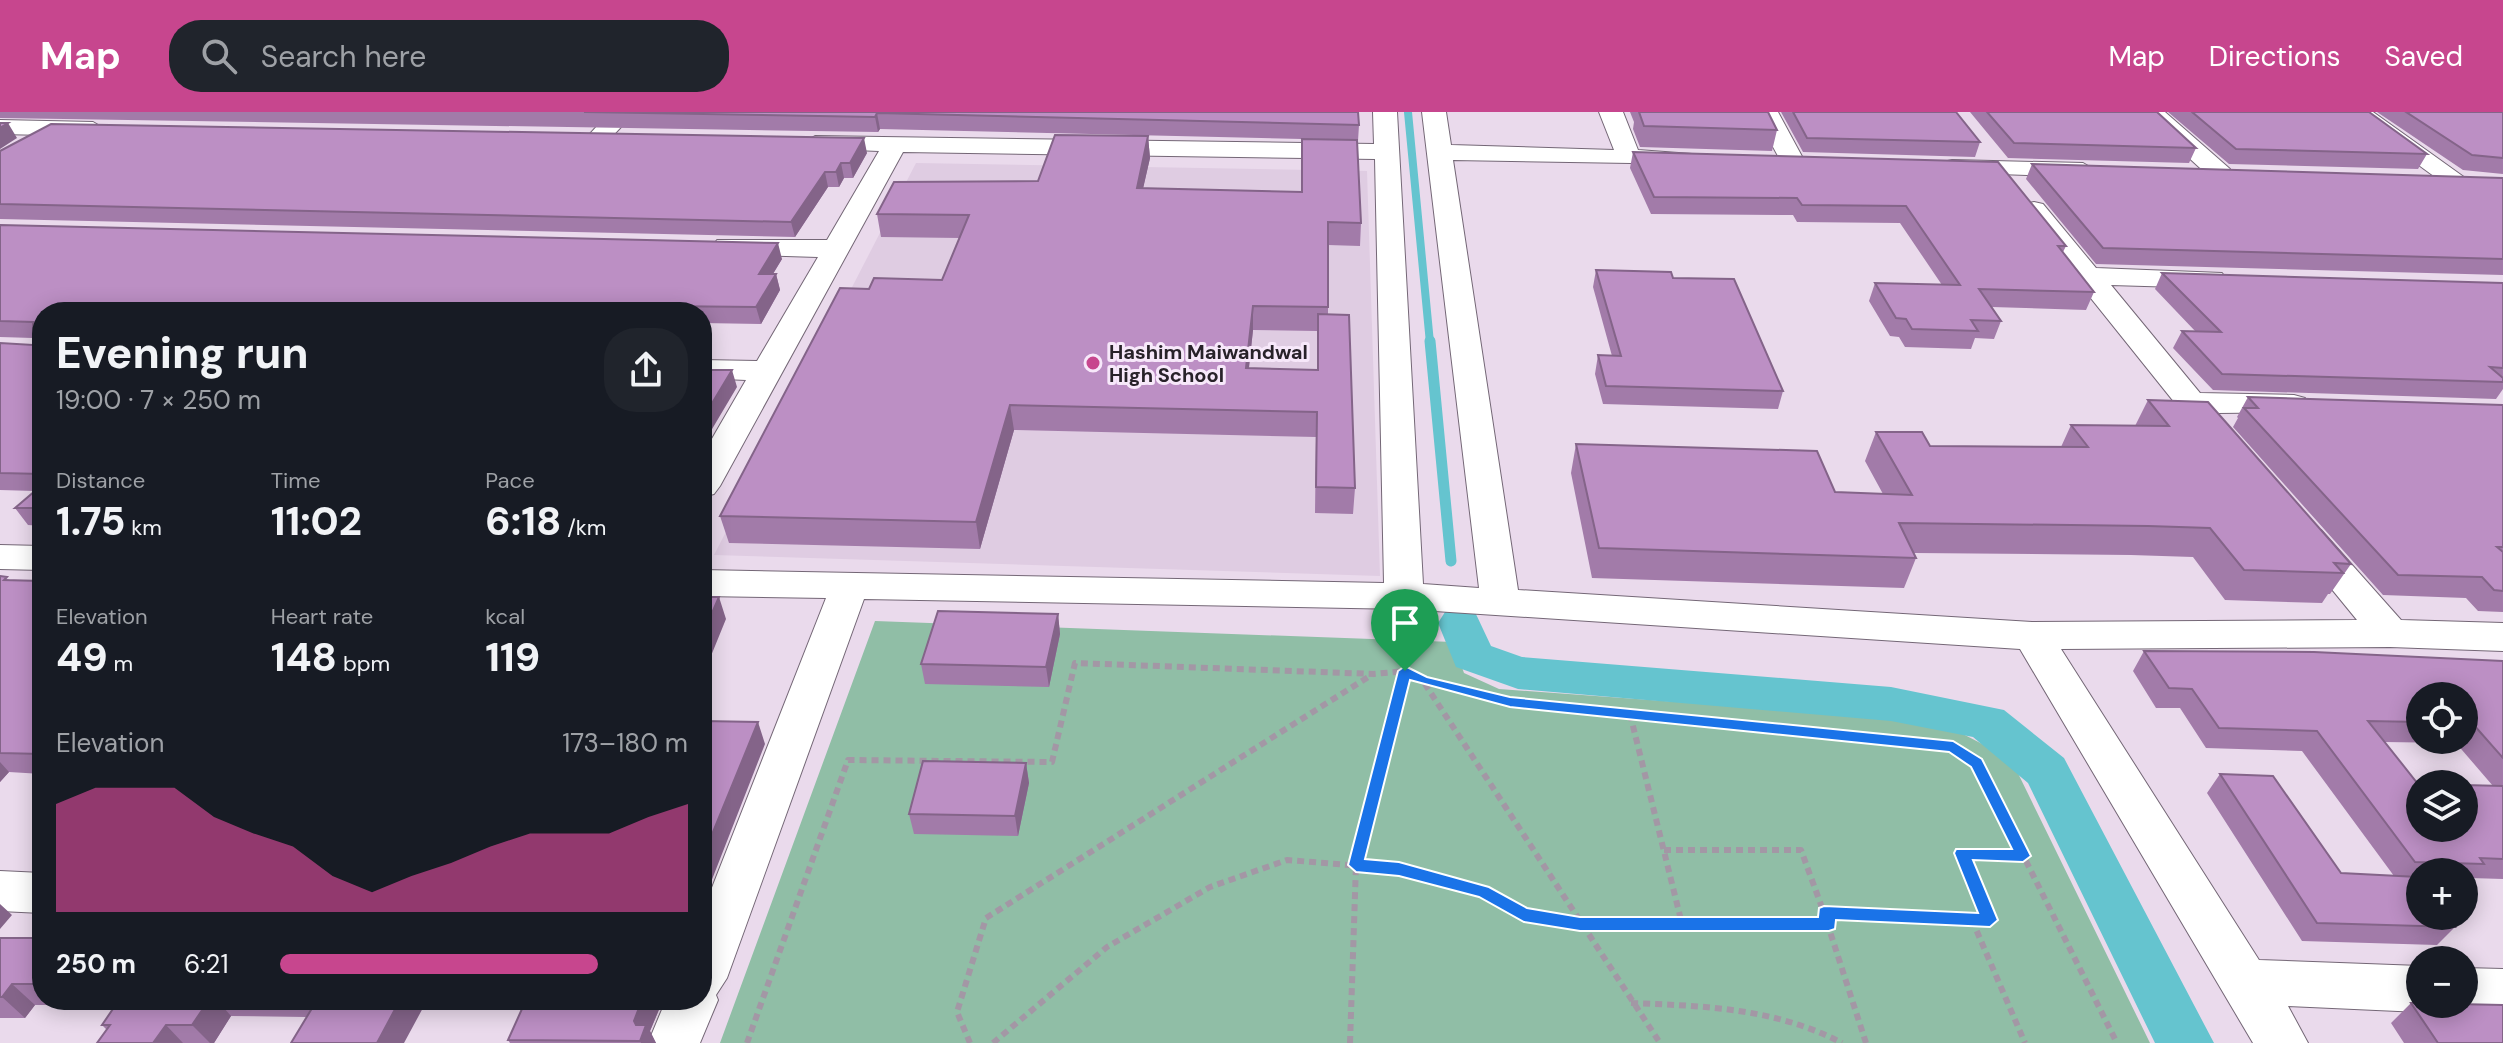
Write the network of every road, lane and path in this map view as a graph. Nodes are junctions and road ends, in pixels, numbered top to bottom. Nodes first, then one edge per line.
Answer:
1 (623, 112) edge
2 (1385, 112) edge
3 (1434, 112) edge
4 (1611, 112) edge
5 (1766, 112) edge
6 (2151, 112) edge
7 (2358, 112) edge
8 (0, 127) edge
9 (53, 129) junction
10 (116, 130) edge
11 (1973, 134) edge
12 (568, 136) edge
13 (599, 137) junction
14 (630, 138) edge
15 (786, 142) edge
16 (895, 145) junction
17 (1386, 152) junction
18 (1438, 152) junction
19 (13, 153) edge
20 (1629, 158) junction
21 (1704, 160) edge
22 (1764, 161) edge
23 (1793, 162) junction
24 (1825, 163) edge
25 (1921, 166) edge
26 (2000, 168) junction
27 (2110, 171) edge
28 (2189, 173) edge
29 (2221, 174) junction
30 (2252, 175) edge
31 (2408, 179) edge
32 (694, 245) edge
33 (837, 249) junction
34 (2087, 276) junction
35 (2241, 280) edge
36 (712, 369) edge
37 (767, 371) junction
38 (2189, 402) junction
39 (2330, 406) edge
40 (2239, 459) edge
41 (712, 468) edge
42 (2289, 517) edge
43 (0, 557) edge
44 (32, 558) edge
45 (712, 583) edge
46 (849, 588) junction
47 (1404, 596) junction
48 (1500, 600) junction
49 (2390, 633) junction
50 (2032, 636) junction
51 (2503, 637) edge
52 (1405, 671) junction
53 (1374, 674) junction
54 (1423, 681) junction
55 (1630, 714) junction
56 (1664, 850) junction
57 (2023, 856) junction
58 (1356, 865) junction
59 (0, 891) edge
60 (32, 893) edge
61 (1824, 913) junction
62 (1972, 920) junction
63 (1580, 924) junction
64 (1682, 924) junction
65 (1829, 924) junction
66 (712, 931) edge
67 (2247, 982) junction
68 (2406, 988) edge
69 (2478, 991) edge
70 (2503, 992) edge
71 (1631, 1003) junction
72 (688, 1010) edge
73 (674, 1043) edge
74 (747, 1043) edge
75 (970, 1043) edge
76 (993, 1043) edge
77 (1350, 1043) edge
78 (1660, 1043) edge
79 (1842, 1043) edge
80 (1866, 1043) edge
81 (2025, 1043) edge
82 (2117, 1043) edge
83 (2282, 1043) edge

1 - 13 street
2 - 17 street
3 - 18 street
4 - 20 street
5 - 23 street
6 - 29 street
7 - 31 street
8 - 9 street
9 - 10 street
9 - 19 street
11 - 26 street
12 - 13 street
13 - 14 street
15 - 16 street
16 - 17 street
16 - 33 street
17 - 47 street
18 - 20 street
18 - 48 street
20 - 21 street
22 - 23 street
23 - 24 street
25 - 26 street
26 - 27 street
26 - 34 street
28 - 29 street
29 - 30 street
32 - 33 street
33 - 37 street
34 - 35 street
34 - 38 street
36 - 37 street
37 - 41 street
38 - 39 street
38 - 40 street
42 - 49 street
43 - 44 street
45 - 46 street
46 - 47 street
46 - 66 street
47 - 48 street
47 - 52 path
48 - 50 street
49 - 50 street
49 - 51 street
50 - 67 street
52 - 53 path
52 - 54 path
52 - 58 path
53 - 74 path
53 - 75 path
54 - 55 path
54 - 63 path
55 - 56 path
55 - 57 path
56 - 61 path
56 - 64 path
57 - 62 path
57 - 82 path
58 - 63 path
58 - 76 path
58 - 77 path
59 - 60 street
61 - 62 path
61 - 65 path
62 - 81 path
63 - 64 path
63 - 71 path
64 - 65 path
65 - 80 path
67 - 68 street
67 - 83 street
69 - 70 street
71 - 78 path
71 - 79 path
72 - 73 street

